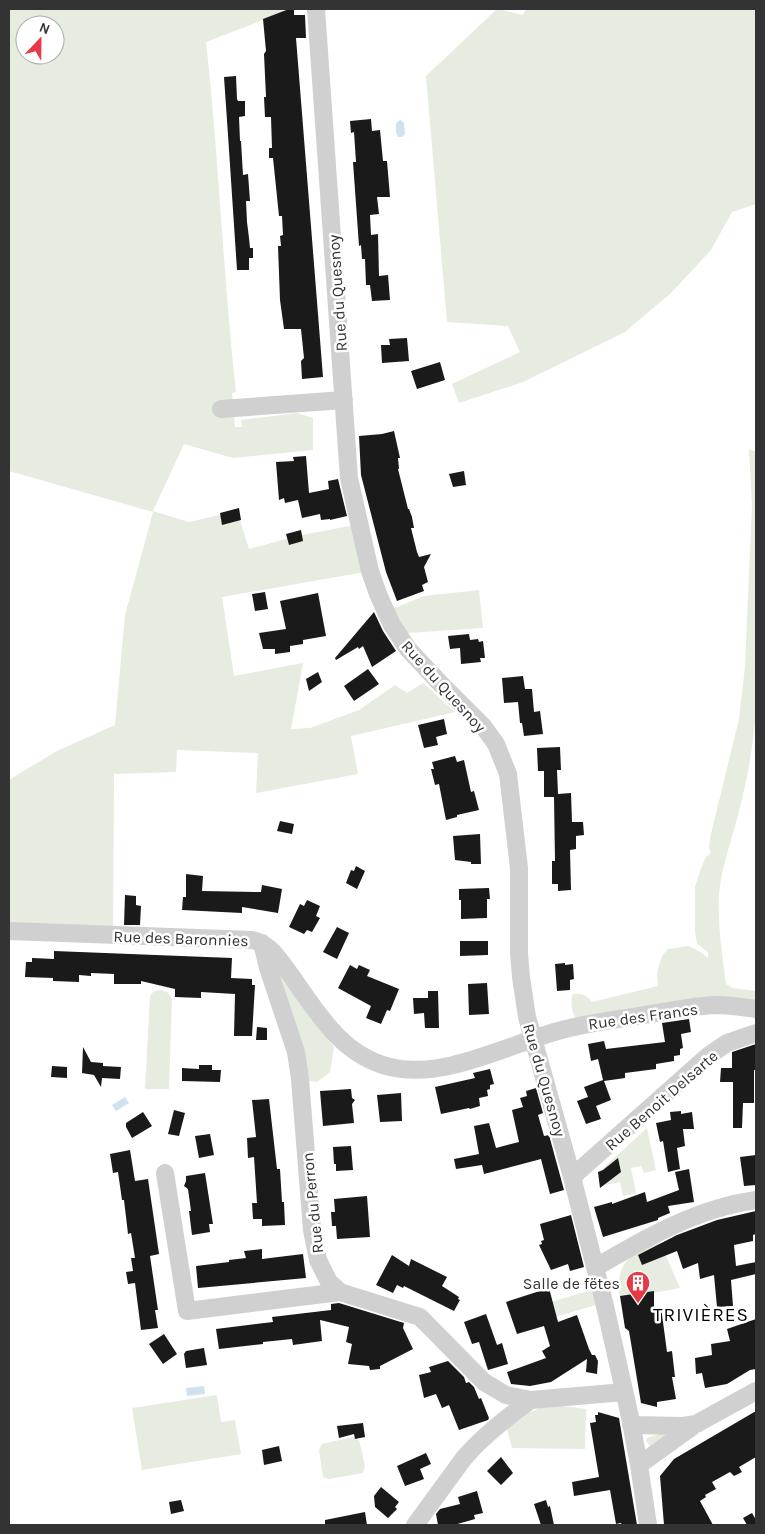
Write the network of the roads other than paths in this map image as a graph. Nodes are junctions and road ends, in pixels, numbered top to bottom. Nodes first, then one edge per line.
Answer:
1 (316, 9) edge
2 (344, 400) junction
3 (221, 409) dead end
4 (9, 931) edge
5 (262, 943) junction
6 (756, 1008) edge
7 (756, 1033) edge
8 (532, 1039) junction
9 (165, 1173) dead end
10 (572, 1178) junction
11 (756, 1200) edge
12 (595, 1268) junction
13 (340, 1292) junction
14 (756, 1391) edge
15 (624, 1392) junction
16 (531, 1400) junction
17 (630, 1421) junction
18 (696, 1424) junction
19 (639, 1465) junction
20 (415, 1525) edge
21 (648, 1525) edge

1 - 2 street, Rue du Quesnoy
2 - 3 street
2 - 8 street, Rue du Quesnoy
4 - 5 street, Rue des Baronnies
5 - 8 street, Rue des Baronnies
5 - 13 street, Rue du Perron
6 - 8 street, Rue des Francs
7 - 10 street, Rue Benoit Delsarte
8 - 10 street, Rue du Quesnoy
9 - 13 street
10 - 12 street, Rue du Quesnoy
11 - 12 street
12 - 15 street, Rue du Quesnoy
13 - 16 street
14 - 18 street
15 - 16 street
15 - 17 street, Rue du Quesnoy
16 - 20 street
17 - 18 street
17 - 19 street, Rue du Quesnoy
18 - 19 street
19 - 21 street, Rue du Quesnoy

